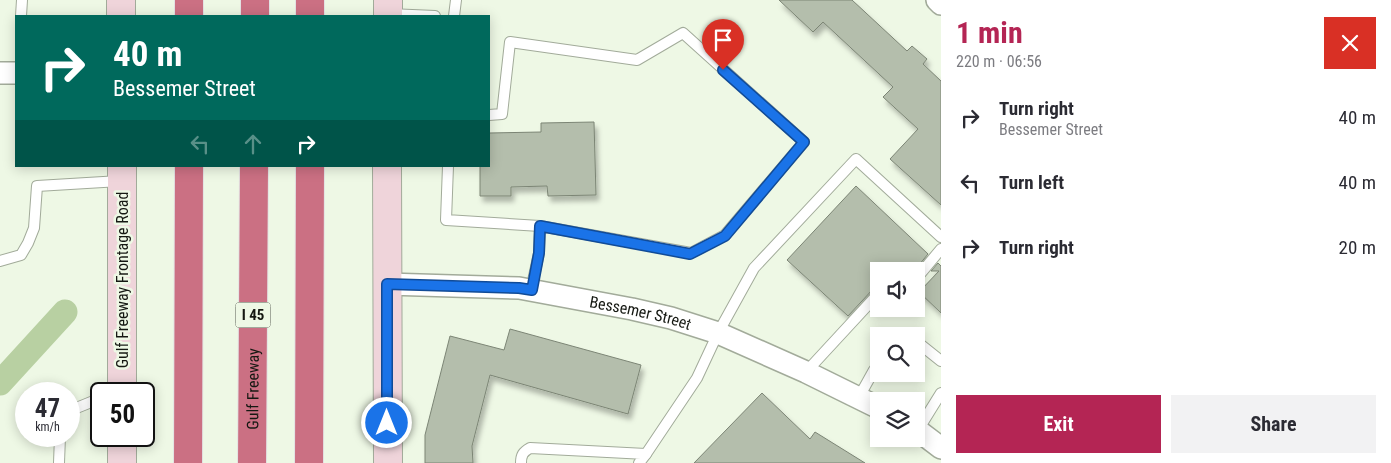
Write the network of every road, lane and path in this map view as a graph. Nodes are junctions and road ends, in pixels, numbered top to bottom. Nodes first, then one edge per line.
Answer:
1 (22, 0) edge
2 (121, 0) edge
3 (190, 0) edge
4 (255, 0) edge
5 (310, 0) edge
6 (456, 0) edge
7 (937, 0) edge
8 (941, 4) edge
9 (388, 10) edge
10 (21, 15) edge
11 (121, 15) edge
12 (189, 15) edge
13 (255, 15) edge
14 (310, 15) edge
15 (427, 15) edge
16 (454, 15) edge
17 (0, 73) edge
18 (15, 73) edge
19 (490, 115) edge
20 (189, 167) edge
21 (254, 167) edge
22 (310, 167) edge
23 (387, 167) edge
24 (448, 167) edge
25 (122, 174) edge
26 (540, 226) junction
27 (941, 237) edge
28 (941, 249) edge
29 (0, 261) edge
30 (925, 268) edge
31 (387, 284) junction
32 (532, 290) junction
33 (870, 303) edge
34 (718, 334) junction
35 (925, 348) edge
36 (941, 361) edge
37 (806, 372) junction
38 (870, 377) edge
39 (114, 382) edge
40 (941, 393) edge
41 (859, 397) junction
42 (870, 403) edge
43 (925, 418) edge
44 (925, 436) edge
45 (60, 447) edge
46 (122, 447) edge
47 (941, 448) edge
48 (646, 454) junction
49 (59, 463) edge
50 (122, 463) edge
51 (188, 463) edge
52 (252, 463) edge
53 (309, 463) edge
54 (388, 463) edge
55 (521, 463) edge
56 (638, 463) edge

1 - 10 lane
2 - 11 main road
3 - 12 highway
4 - 13 highway
5 - 14 highway
6 - 16 lane
7 - 8 street
9 - 15 lane
17 - 18 street
19 - 26 lane
20 - 51 highway
21 - 52 highway, Gulf Freeway / I 45
22 - 53 highway
23 - 31 main road
24 - 26 lane
25 - 29 lane
25 - 39 main road, Gulf Freeway Frontage Road
26 - 32 lane
27 - 34 lane
28 - 30 lane
31 - 32 street, Bessemer Street
31 - 54 main road
32 - 34 street, Bessemer Street
33 - 37 lane
34 - 37 street, Bessemer Street
34 - 48 lane
35 - 36 lane
37 - 41 street, Bessemer Street
38 - 41 lane
40 - 43 lane
41 - 42 street, Bessemer Street
44 - 47 street
45 - 49 lane
46 - 50 main road
48 - 55 lane
48 - 56 lane

